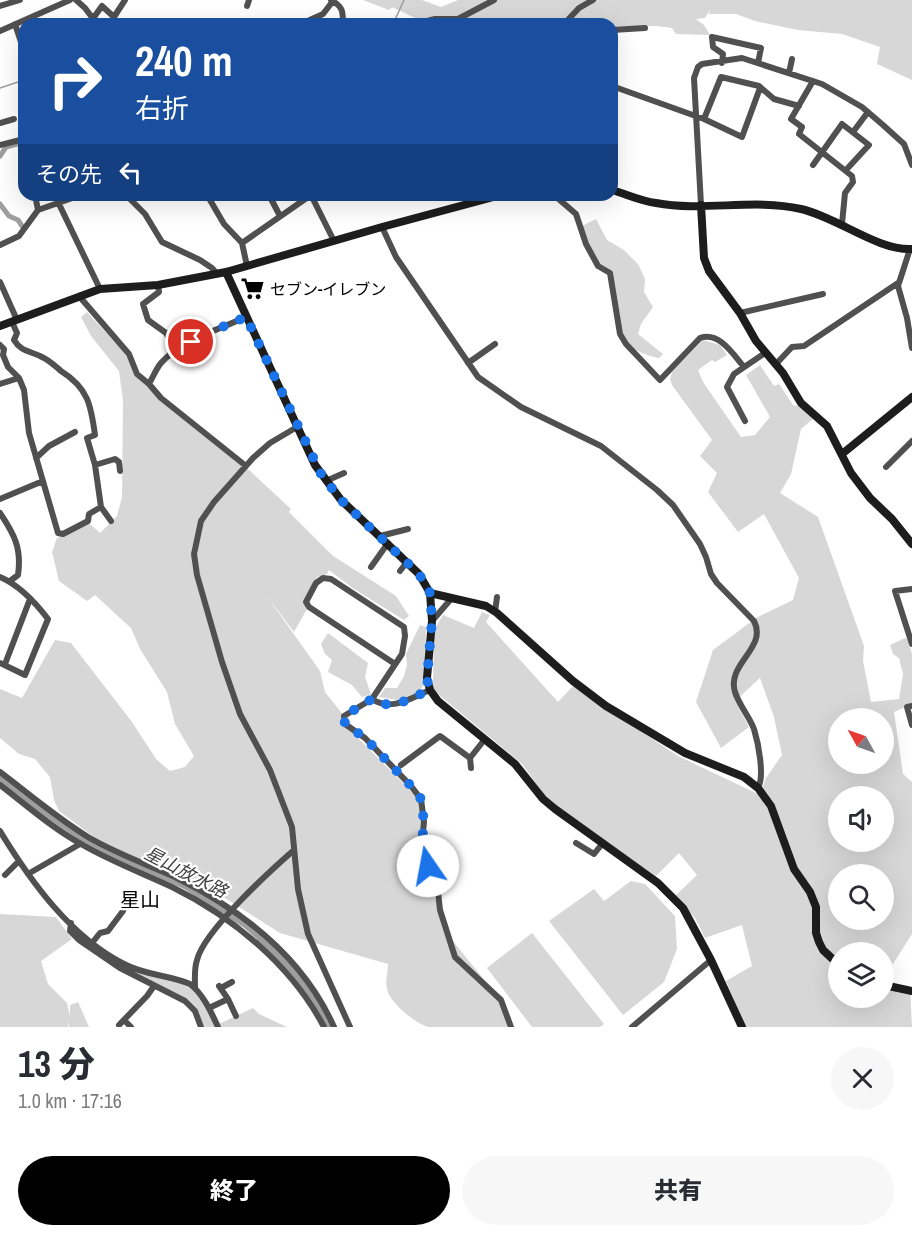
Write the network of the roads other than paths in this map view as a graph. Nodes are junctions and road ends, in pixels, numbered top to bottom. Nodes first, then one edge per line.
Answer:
1 (20, 0) edge
2 (70, 0) edge
3 (76, 0) edge
4 (125, 0) edge
5 (332, 0) edge
6 (494, 0) edge
7 (593, 0) edge
8 (0, 6) edge
9 (29, 18) edge
10 (91, 18) edge
11 (96, 18) edge
12 (314, 18) edge
13 (343, 18) edge
14 (460, 18) edge
15 (570, 18) edge
16 (18, 23) edge
17 (15, 24) junction
18 (645, 28) dead end
19 (618, 30) edge
20 (0, 31) edge
21 (18, 33) edge
22 (792, 59) dead end
23 (722, 63) junction
24 (758, 63) junction
25 (789, 73) junction
26 (813, 81) junction
27 (618, 88) edge
28 (760, 88) junction
29 (799, 106) junction
30 (868, 112) junction
31 (695, 117) junction
32 (14, 119) dead end
33 (704, 119) junction
34 (0, 123) edge
35 (853, 132) junction
36 (18, 139) edge
37 (1, 143) edge
38 (822, 153) junction
39 (813, 165) dead end
40 (912, 165) edge
41 (846, 170) junction
42 (618, 192) edge
43 (36, 201) edge
44 (132, 201) edge
45 (211, 201) edge
46 (272, 201) edge
47 (302, 201) edge
48 (314, 201) edge
49 (479, 201) edge
50 (561, 201) edge
51 (58, 202) joint
52 (701, 205) junction
53 (38, 210) junction
54 (280, 216) junction
55 (842, 224) junction
56 (382, 227) junction
57 (334, 241) junction
58 (242, 243) junction
59 (0, 245) edge
60 (911, 255) edge
61 (247, 267) junction
62 (222, 273) junction
63 (0, 282) edge
64 (898, 283) junction
65 (158, 285) junction
66 (100, 289) junction
67 (823, 294) dead end
68 (79, 296) junction
69 (740, 313) junction
70 (246, 317) junction
71 (15, 321) junction
72 (0, 326) edge
73 (495, 344) dead end
74 (0, 345) edge
75 (912, 348) edge
76 (176, 351) junction
77 (765, 353) junction
78 (2, 356) edge
79 (468, 363) junction
80 (776, 364) junction
81 (744, 367) junction
82 (19, 378) junction
83 (0, 384) edge
84 (148, 384) junction
85 (912, 397) edge
86 (745, 421) dead end
87 (297, 427) junction
88 (75, 432) dead end
89 (912, 441) edge
90 (842, 454) junction
91 (36, 458) junction
92 (95, 465) junction
93 (246, 466) junction
94 (886, 467) dead end
95 (120, 471) dead end
96 (344, 473) dead end
97 (43, 481) junction
98 (326, 481) junction
99 (0, 499) edge
100 (100, 507) junction
101 (0, 513) edge
102 (111, 521) dead end
103 (408, 529) dead end
104 (380, 536) junction
105 (387, 543) junction
106 (912, 544) edge
107 (407, 562) junction
108 (371, 567) dead end
109 (400, 571) dead end
110 (0, 577) edge
111 (10, 581) junction
112 (912, 589) edge
113 (430, 593) junction
114 (497, 597) dead end
115 (30, 599) junction
116 (451, 599) junction
117 (495, 612) junction
118 (432, 621) junction
119 (912, 644) edge
120 (2, 663) edge
121 (395, 664) junction
122 (429, 690) junction
123 (372, 699) junction
124 (912, 706) edge
125 (912, 725) edge
126 (485, 739) junction
127 (470, 758) junction
128 (401, 765) dead end
129 (471, 768) dead end
130 (0, 772) edge
131 (0, 785) edge
132 (758, 788) junction
133 (0, 831) edge
134 (576, 843) dead end
135 (80, 844) junction
136 (602, 844) junction
137 (294, 850) junction
138 (19, 861) junction
139 (28, 874) junction
140 (4, 875) dead end
141 (233, 909) junction
142 (123, 911) dead end
143 (224, 919) junction
144 (70, 923) junction
145 (92, 943) junction
146 (828, 955) edge
147 (711, 960) junction
148 (232, 982) dead end
149 (154, 986) junction
150 (195, 987) junction
151 (894, 987) edge
152 (912, 991) edge
153 (228, 999) junction
154 (209, 1008) junction
155 (236, 1016) dead end
156 (131, 1027) edge
157 (201, 1027) edge
158 (218, 1027) edge
159 (324, 1027) edge
160 (334, 1027) edge
161 (350, 1027) edge
162 (510, 1027) edge
163 (632, 1027) edge
164 (742, 1027) edge

1 - 8 street
2 - 9 street
3 - 10 street
4 - 11 street
5 - 12 street
5 - 13 street
6 - 14 street
7 - 15 street
16 - 17 street
17 - 20 street
17 - 21 street
18 - 19 street
22 - 25 street
23 - 24 street
23 - 24 street
23 - 31 street
24 - 25 street
25 - 26 street
26 - 29 street
26 - 30 street
27 - 31 street
28 - 29 street
28 - 33 street
28 - 33 street
29 - 38 street
30 - 35 street
30 - 40 street
31 - 33 street
31 - 52 street
32 - 34 street
35 - 38 street
35 - 41 street
36 - 37 street
38 - 39 street
38 - 41 street
41 - 55 street
42 - 52 street
43 - 53 street
44 - 62 street
45 - 58 street
46 - 54 street
47 - 54 street
48 - 57 street
49 - 56 street
50 - 81 street
51 - 53 street
51 - 66 street
52 - 55 street
52 - 69 street
53 - 59 street
54 - 58 street
55 - 60 street
56 - 57 street
56 - 79 street
57 - 61 street
58 - 61 street
60 - 64 street
61 - 62 street
62 - 65 street
62 - 70 street
63 - 71 street
64 - 75 street
64 - 80 street
65 - 66 street
65 - 76 street
66 - 68 street
67 - 69 street
68 - 71 street
68 - 84 street
69 - 77 street
70 - 76 street
70 - 87 street
71 - 72 street
71 - 92 street
73 - 79 street
74 - 78 street
76 - 84 street
77 - 80 street
77 - 81 street
78 - 82 street
79 - 132 street
80 - 90 street
81 - 86 street
82 - 83 street
82 - 91 street
84 - 93 street
85 - 90 street
87 - 93 street
87 - 98 street
88 - 91 street
89 - 94 street
90 - 106 street
91 - 97 street
92 - 95 street
92 - 100 street
93 - 137 street
96 - 98 street
97 - 99 street
97 - 100 street
98 - 104 street
100 - 102 street
101 - 111 street
103 - 104 street
104 - 105 street
105 - 107 street
105 - 108 street
107 - 109 street
107 - 113 street
110 - 111 street
111 - 115 street
112 - 119 street
113 - 116 street
113 - 118 street
114 - 117 street
115 - 120 street
115 - 120 street
116 - 117 street
116 - 118 street
117 - 132 street
118 - 122 street
121 - 121 street
121 - 123 street
122 - 123 street
122 - 126 street
123 - 162 street
124 - 125 street
126 - 127 street
126 - 136 street
127 - 128 street
127 - 129 street
130 - 141 street
131 - 135 street
132 - 146 street
133 - 138 street
134 - 136 street
135 - 139 street
135 - 143 street
136 - 147 street
137 - 141 street
137 - 161 street
138 - 139 street
138 - 140 street
139 - 144 street
141 - 143 street
141 - 160 street
142 - 145 street
143 - 150 street
143 - 159 street
144 - 145 street
144 - 149 street
145 - 150 street
147 - 163 street
147 - 164 street
148 - 153 street
149 - 156 street
149 - 157 street
150 - 154 street
151 - 152 street
153 - 154 street
153 - 155 street
154 - 158 street

